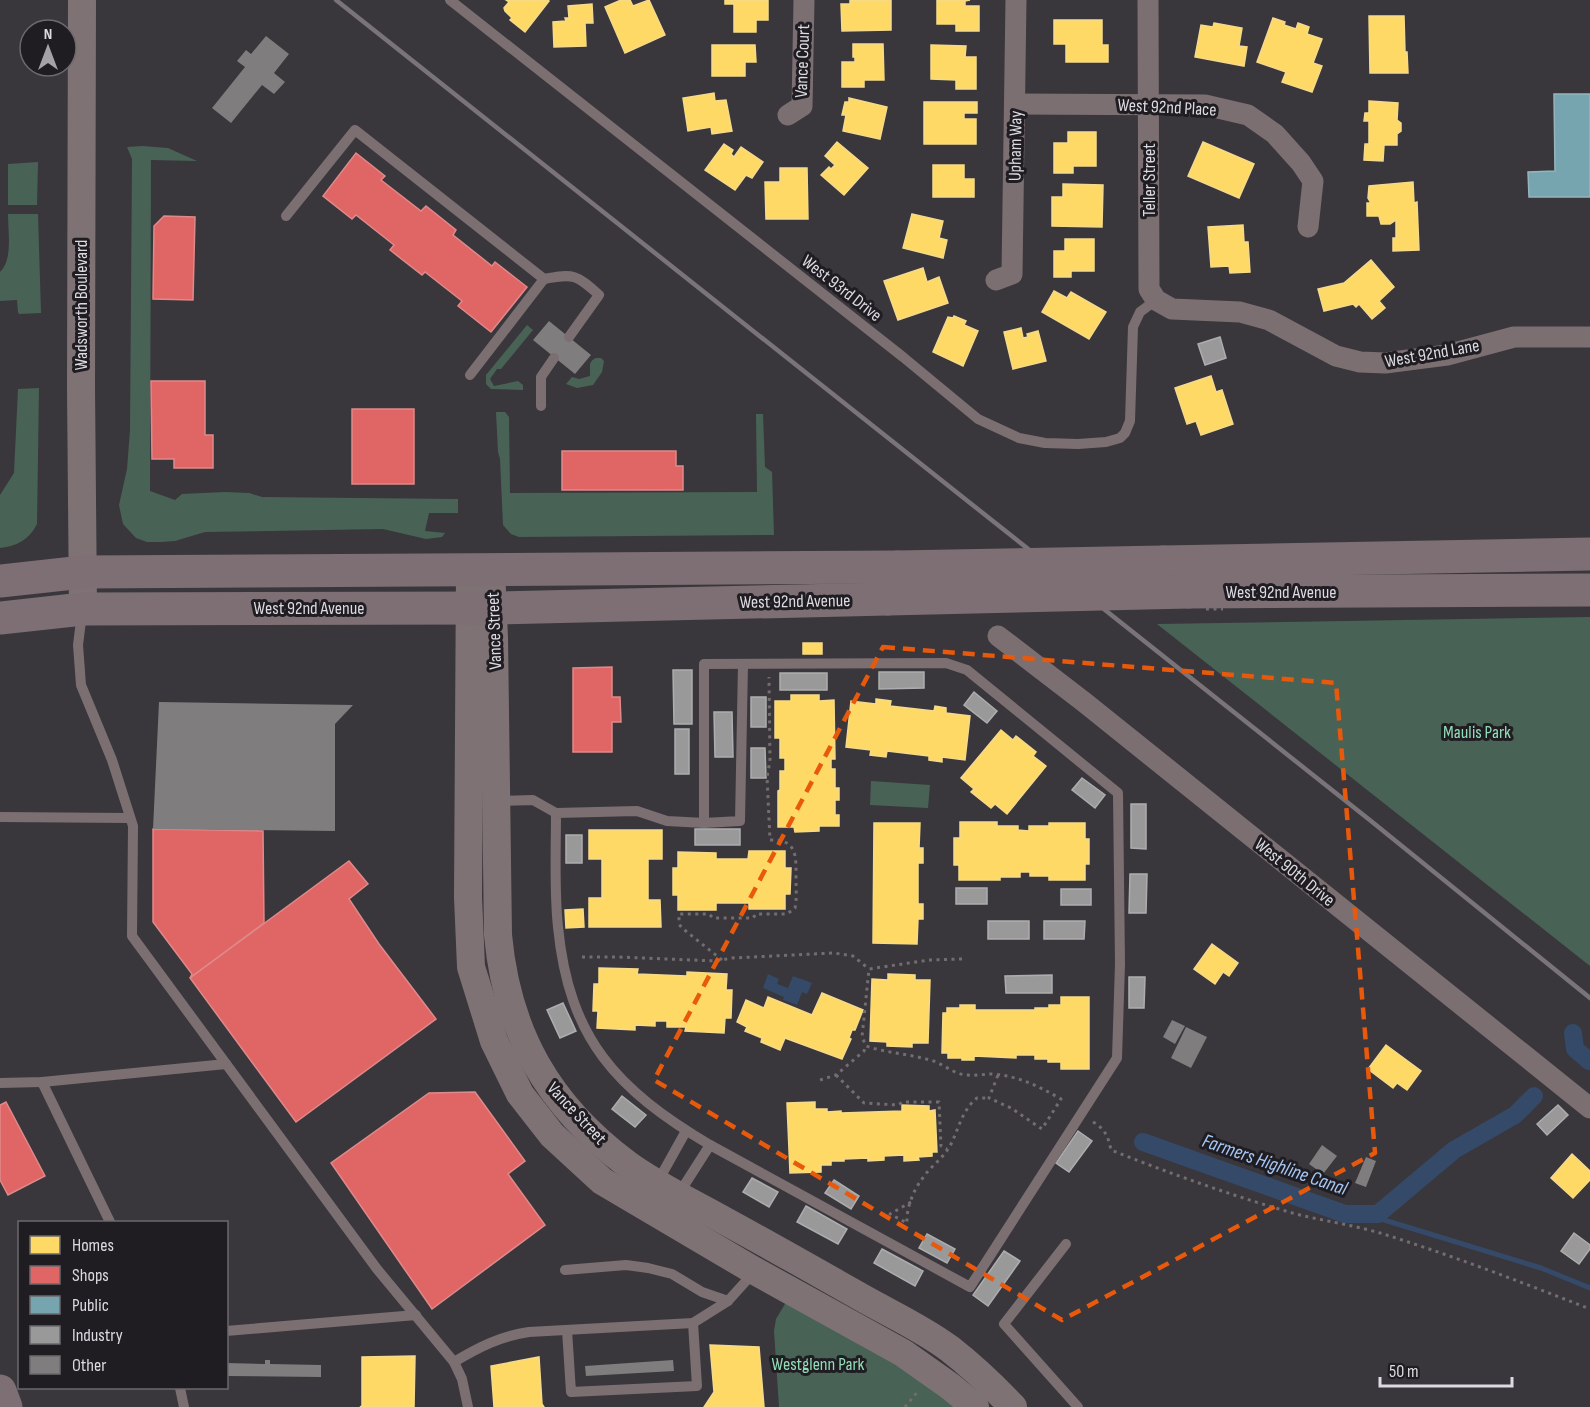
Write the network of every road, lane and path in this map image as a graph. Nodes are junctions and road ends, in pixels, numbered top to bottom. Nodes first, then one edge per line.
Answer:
1 (81, 0) edge
2 (450, 0) edge
3 (804, 0) edge
4 (1016, 0) edge
5 (1148, 0) edge
6 (1016, 104) junction
7 (1149, 104) junction
8 (788, 116) dead end
9 (286, 216) dead end
10 (1308, 227) dead end
11 (544, 279) junction
12 (996, 280) dead end
13 (1152, 294) junction
14 (569, 337) dead end
15 (1590, 337) edge
16 (554, 357) dead end
17 (470, 375) dead end
18 (541, 406) dead end
19 (1590, 554) edge
20 (481, 569) junction
21 (83, 573) junction
22 (0, 581) edge
23 (1590, 590) edge
24 (482, 608) junction
25 (83, 609) junction
26 (0, 618) edge
27 (998, 636) dead end
28 (743, 664) junction
29 (769, 665) junction
30 (496, 801) junction
31 (556, 813) junction
32 (0, 817) edge
33 (130, 818) junction
34 (704, 823) junction
35 (582, 957) dead end
36 (962, 959) dead end
37 (722, 960) junction
38 (869, 969) junction
39 (866, 1046) junction
40 (226, 1064) junction
41 (836, 1075) junction
42 (998, 1075) junction
43 (820, 1080) dead end
44 (42, 1082) junction
45 (0, 1083) edge
46 (989, 1098) junction
47 (1590, 1108) edge
48 (1081, 1114) junction
49 (686, 1131) junction
50 (710, 1145) junction
51 (947, 1150) junction
52 (661, 1200) junction
53 (911, 1202) junction
54 (110, 1221) edge
55 (1066, 1244) dead end
56 (565, 1270) dead end
57 (753, 1270) junction
58 (728, 1301) junction
59 (1590, 1309) edge
60 (417, 1316) junction
61 (693, 1323) junction
62 (567, 1330) junction
63 (228, 1331) edge
64 (454, 1362) junction
65 (923, 1385) dead end
66 (180, 1389) edge
67 (0, 1390) edge
68 (6, 1407) edge
69 (184, 1407) edge
70 (468, 1407) edge
71 (905, 1407) edge
72 (975, 1407) edge
73 (1013, 1407) edge
74 (1078, 1407) edge

1 - 21 street, Wadsworth Boulevard
2 - 13 lane, West 93rd Drive
3 - 8 street, Vance Court
4 - 6 street, Upham Way
5 - 7 street, Teller Street
6 - 7 street, West 92nd Place
6 - 12 street, Upham Way
7 - 10 street, West 92nd Place
7 - 13 street, Teller Street
9 - 11 lane
11 - 14 lane
11 - 17 lane
13 - 15 street, West 92nd Lane
16 - 18 lane
19 - 20 main road, West 92nd Avenue, bridge
20 - 21 main road, West 92nd Avenue
20 - 24 street, Vance Street
21 - 22 main road, West 92nd Avenue
21 - 25 street, Wadsworth Boulevard
23 - 24 main road, West 92nd Avenue, bridge
24 - 25 main road, West 92nd Avenue
24 - 30 street, Vance Street
24 - 52 street, Vance Street
25 - 26 main road, West 92nd Avenue
25 - 33 lane
27 - 47 street, West 90th Drive
28 - 29 lane
28 - 34 lane
28 - 34 lane
29 - 37 path
29 - 48 lane
30 - 31 lane
30 - 52 street, Vance Street
31 - 34 lane
31 - 49 lane
32 - 33 lane
33 - 40 lane
35 - 37 path
36 - 38 path
37 - 38 path
38 - 39 path
39 - 41 path
39 - 42 path
40 - 44 lane
40 - 60 lane
41 - 43 path
41 - 51 path
42 - 46 path
42 - 46 path
44 - 45 lane
44 - 54 lane
46 - 51 path
48 - 50 lane
48 - 59 path
49 - 50 lane
49 - 52 lane
50 - 52 lane
51 - 53 path
52 - 57 street, Vance Street
52 - 73 street, Vance Street
53 - 53 path
55 - 74 lane
56 - 58 lane
57 - 58 lane
57 - 72 street, Vance Street
58 - 61 lane
60 - 63 lane
60 - 64 lane
61 - 62 lane
61 - 62 lane
62 - 64 lane
64 - 70 lane
65 - 71 path
66 - 69 lane
67 - 68 main road

